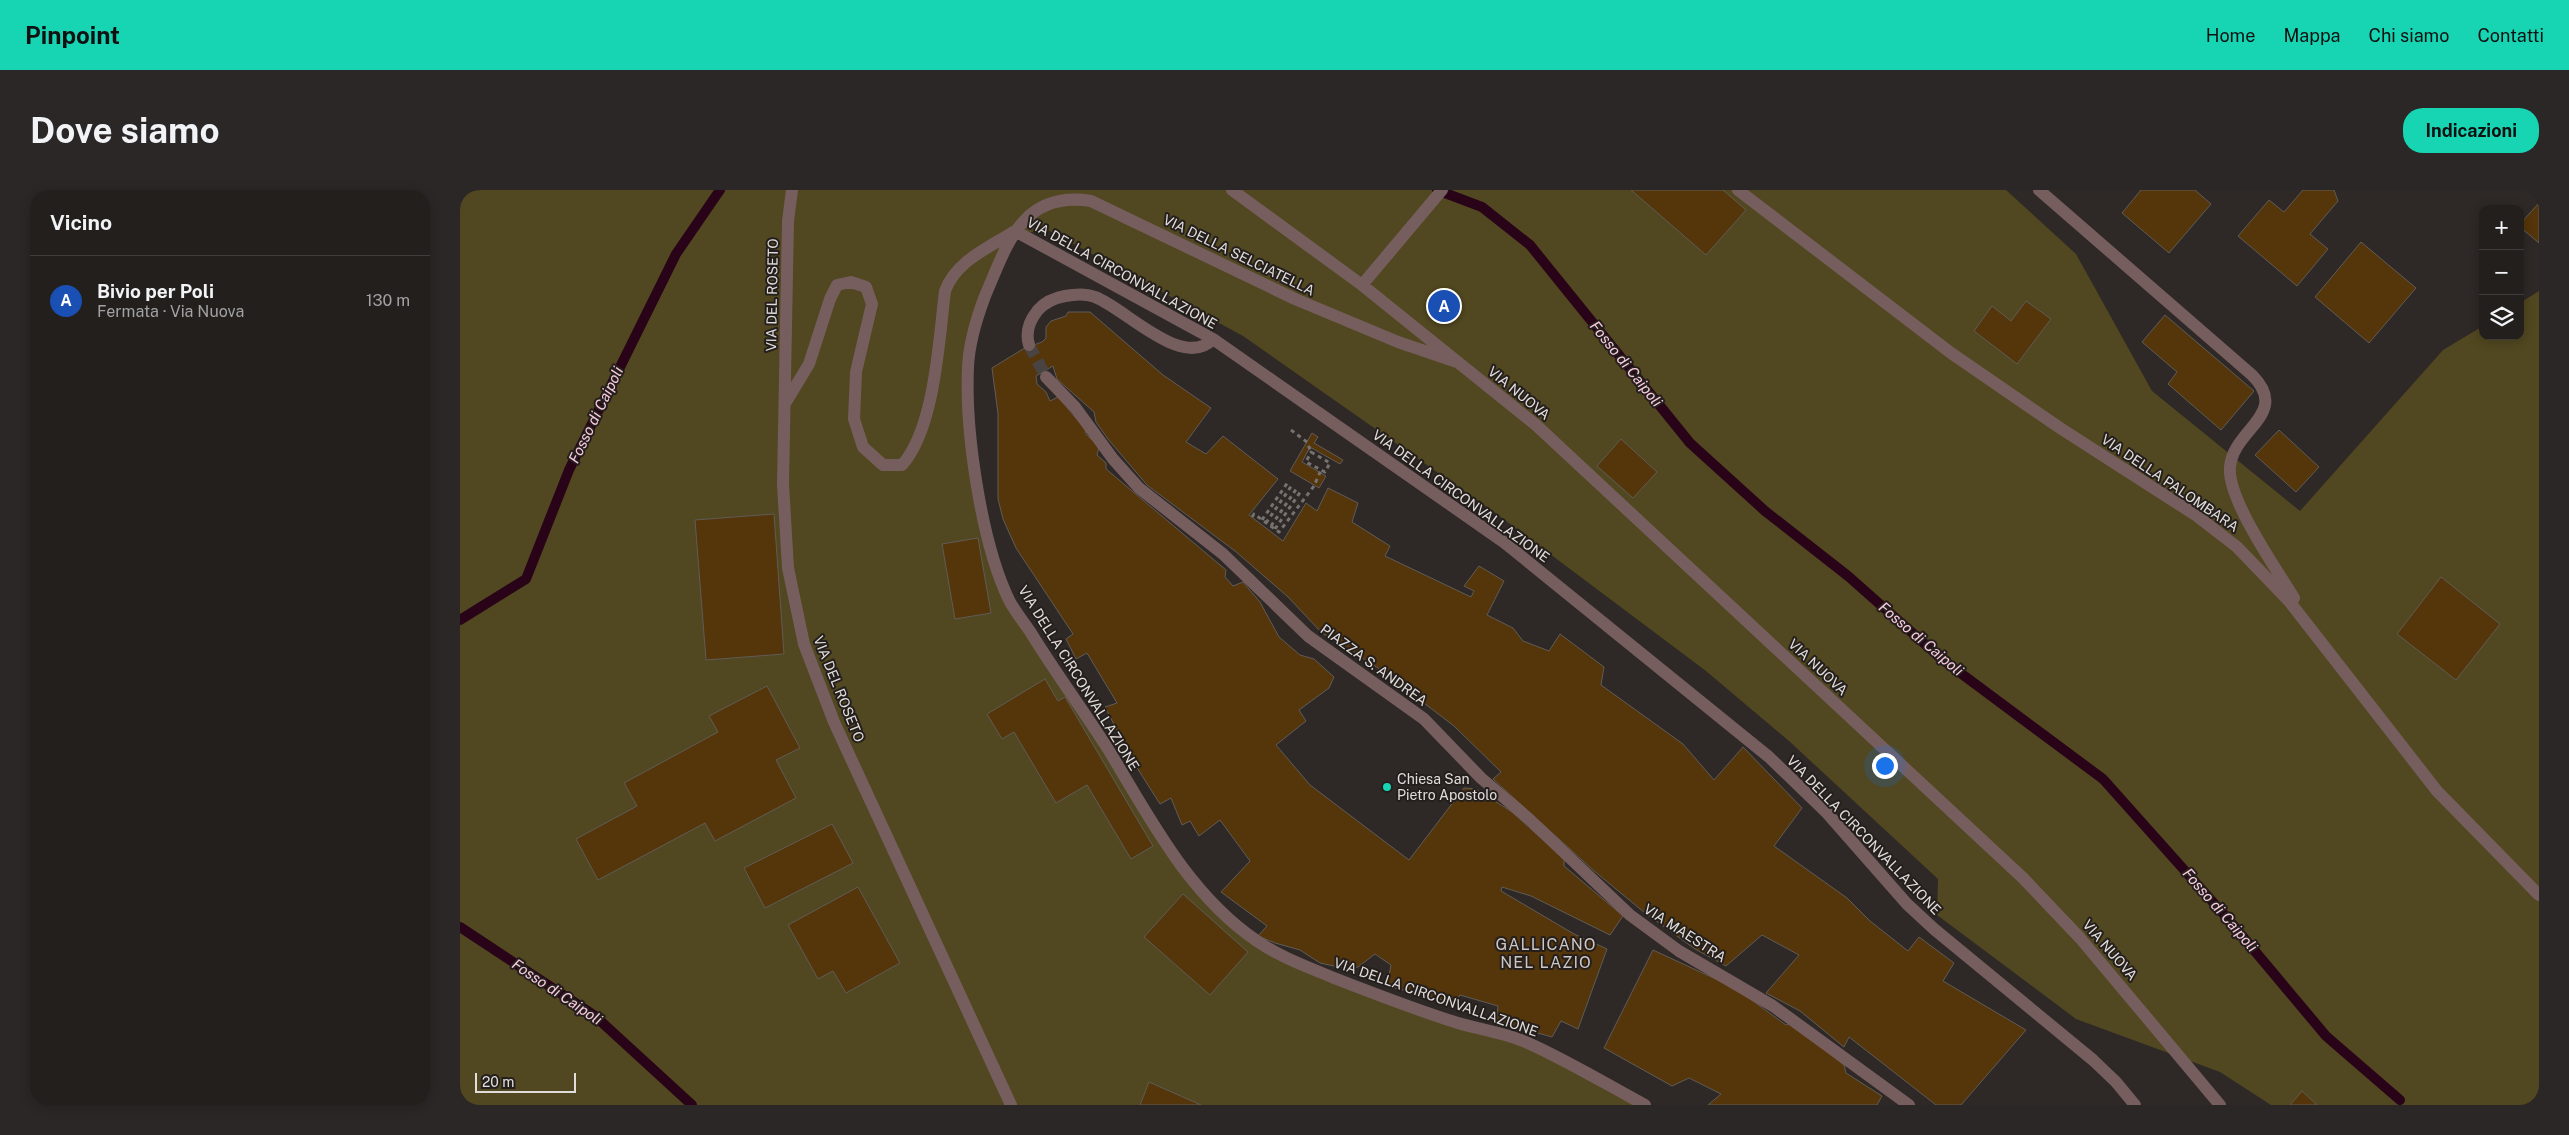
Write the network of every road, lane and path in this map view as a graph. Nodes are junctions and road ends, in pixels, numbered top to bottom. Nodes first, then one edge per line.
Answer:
1 (792, 190) edge
2 (1232, 190) edge
3 (1442, 190) edge
4 (1738, 190) edge
5 (2039, 190) edge
6 (1015, 231) junction
7 (1362, 285) junction
8 (1213, 339) junction
9 (1029, 345) tunnel mouth
10 (1457, 362) junction
11 (1046, 377) tunnel mouth
12 (785, 403) junction
13 (1291, 430) dead end
14 (1310, 452) junction
15 (1321, 470) junction
16 (1288, 482) dead end
17 (1292, 485) dead end
18 (1296, 488) dead end
19 (1301, 491) dead end
20 (1252, 517) dead end
21 (1262, 520) junction
22 (1266, 522) junction
23 (1271, 526) junction
24 (1275, 529) junction
25 (2315, 634) junction
26 (1424, 719) joint
27 (2539, 895) edge
28 (1011, 1105) edge
29 (1645, 1105) edge
30 (1908, 1105) edge
31 (2135, 1105) edge
32 (2220, 1105) edge

1 - 12 street, VIA DEL ROSETO
2 - 7 street
3 - 7 street
4 - 25 street, VIA DELLA PALOMBARA
5 - 25 street
6 - 8 street, VIA DELLA CIRCONVALLAZIONE
6 - 10 street, VIA DELLA SELCIATELLA
6 - 12 street
6 - 29 street, VIA DELLA CIRCONVALLAZIONE
7 - 10 street, VIA NUOVA
8 - 9 street
8 - 31 street, VIA DELLA CIRCONVALLAZIONE
10 - 32 street, VIA NUOVA
11 - 26 street, PIAZZA S. ANDREA
12 - 28 street, VIA DEL ROSETO
13 - 14 path
14 - 15 path
14 - 15 path
15 - 24 path
16 - 21 path
17 - 22 path
18 - 23 path
19 - 24 path
20 - 21 path
21 - 22 path
22 - 23 path
23 - 24 path
25 - 27 street, VIA DELLA PALOMBARA
26 - 30 street, VIA MAESTRA

